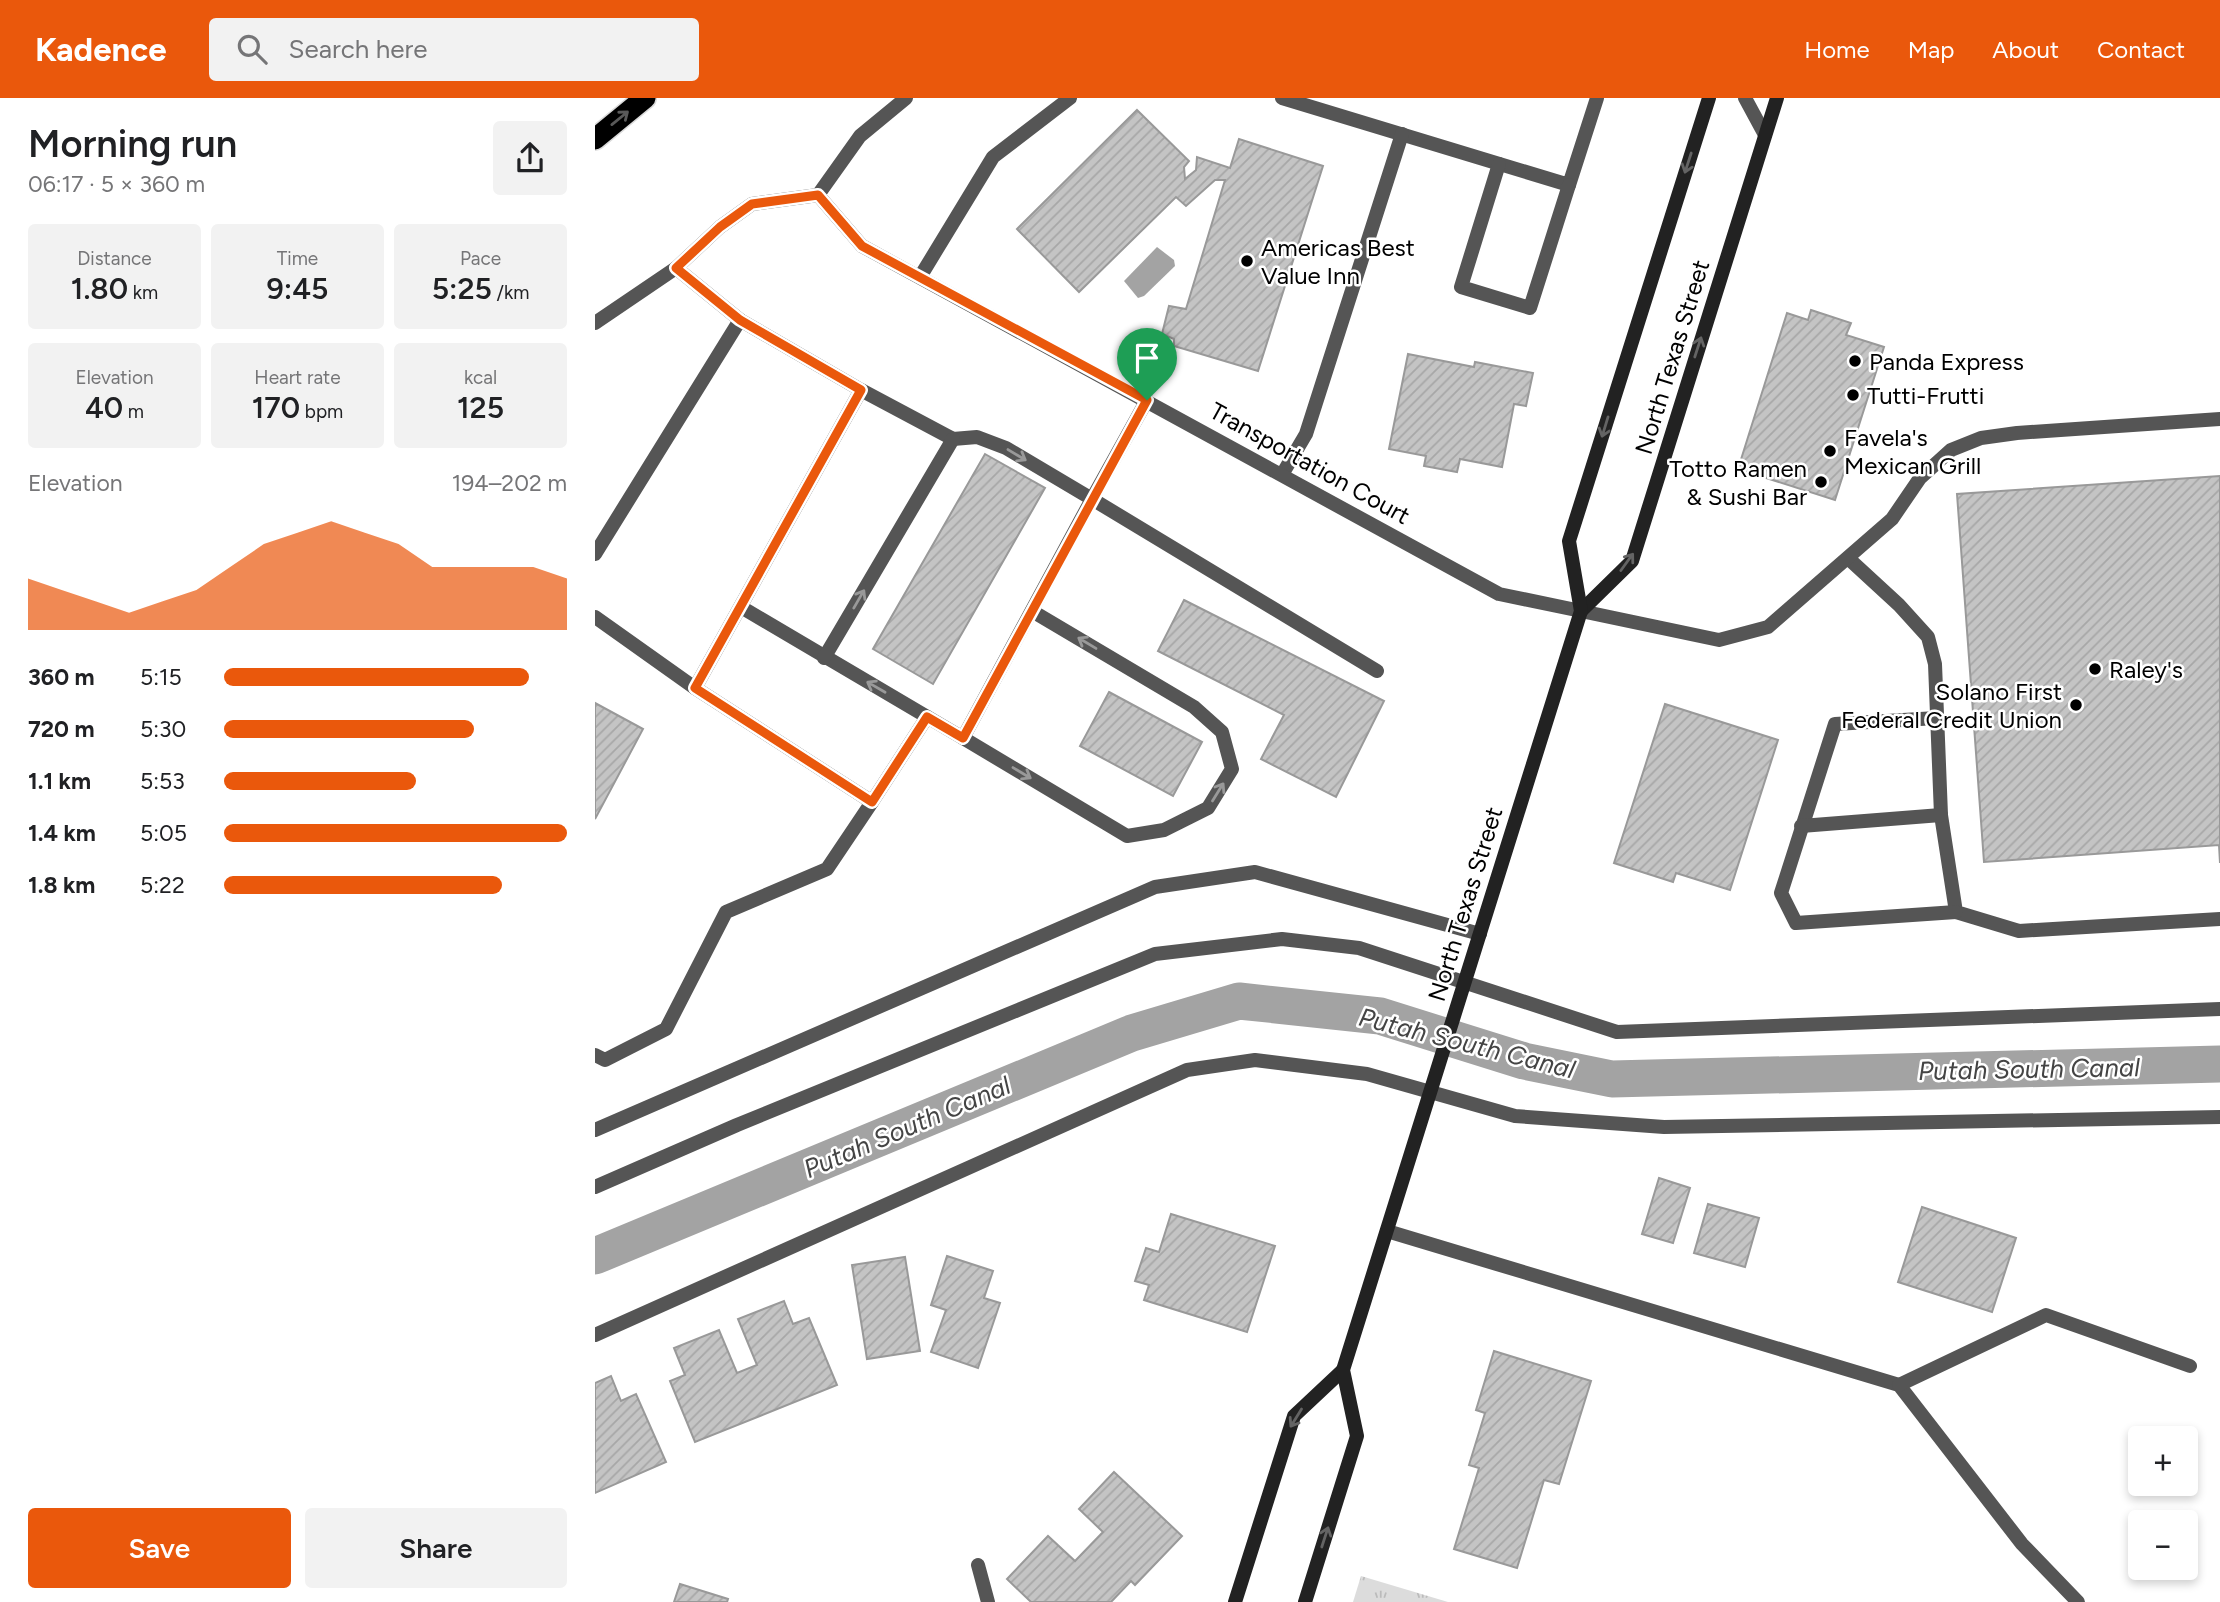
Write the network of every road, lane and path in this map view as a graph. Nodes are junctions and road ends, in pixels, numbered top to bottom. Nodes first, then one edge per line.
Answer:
1 (645, 98) edge
2 (907, 98) edge
3 (1070, 98) edge
4 (1282, 98) edge
5 (1597, 98) edge
6 (1709, 98) edge
7 (1745, 98) edge
8 (1777, 98) edge
9 (1402, 134) junction
10 (1765, 135) junction
11 (595, 139) edge
12 (1499, 164) junction
13 (1569, 185) junction
14 (818, 195) junction
15 (676, 268) junction
16 (919, 277) junction
17 (740, 320) junction
18 (595, 323) edge
19 (861, 390) junction
20 (1147, 400) junction
21 (2220, 419) edge
22 (953, 439) junction
23 (1283, 473) junction
24 (1092, 499) junction
25 (595, 554) edge
26 (1849, 559) junction
27 (741, 607) junction
28 (1032, 611) junction
29 (1581, 611) junction
30 (595, 617) edge
31 (824, 658) junction
32 (1377, 671) dead end
33 (695, 688) junction
34 (927, 717) junction
35 (1937, 718) junction
36 (963, 738) junction
37 (872, 802) junction
38 (1941, 815) junction
39 (1801, 827) junction
40 (1956, 912) junction
41 (2220, 919) edge
42 (1480, 934) junction
43 (1465, 981) junction
44 (2220, 1009) edge
45 (595, 1055) edge
46 (1431, 1091) junction
47 (2220, 1117) edge
48 (595, 1130) edge
49 (595, 1187) edge
50 (1387, 1231) junction
51 (595, 1335) edge
52 (2190, 1366) dead end
53 (1343, 1370) junction
54 (1899, 1385) junction
55 (978, 1565) dead end
56 (988, 1602) edge
57 (1235, 1602) edge
58 (1305, 1602) edge
59 (2078, 1602) edge

11 -> 1 highway
2 - 14 street
3 - 16 street
4 - 9 street
5 - 13 street
6 -> 29 main road, North Texas Street
7 - 10 street
8 - 10 main road, North Texas Street
9 - 12 street
9 - 23 street
29 -> 10 main road, North Texas Street
12 - 13 street
12 - 13 street
14 - 15 street
14 - 16 street, Transportation Court
15 - 17 street
15 - 18 street
16 - 20 street, Transportation Court
17 - 19 street
17 - 25 street
19 - 22 street
19 - 27 street
20 - 23 street, Transportation Court
20 - 24 street
21 - 26 street, Transportation Court
22 -> 24 street
31 -> 22 street
23 - 29 street, Transportation Court
24 - 28 street
24 - 32 street
26 - 29 street, Transportation Court
26 - 35 street
27 - 31 street
27 - 33 street
28 - 36 street
36 -> 28 street
29 - 42 main road, North Texas Street
30 - 33 street
34 -> 31 street
33 - 37 street
34 - 36 street
34 - 37 street
35 - 38 street
35 - 39 street
37 - 45 street
38 - 39 street
38 - 40 street
39 - 40 street
40 - 41 street
42 - 43 main road, North Texas Street
42 - 48 street
43 - 44 street
43 - 46 main road, North Texas Street
43 - 49 street
46 - 47 street
46 - 50 main road, North Texas Street
46 - 51 street
50 - 53 main road, North Texas Street
50 - 54 street
52 - 54 street
53 -> 57 main road, North Texas Street
58 -> 53 main road, North Texas Street
54 - 59 street
55 - 56 street

